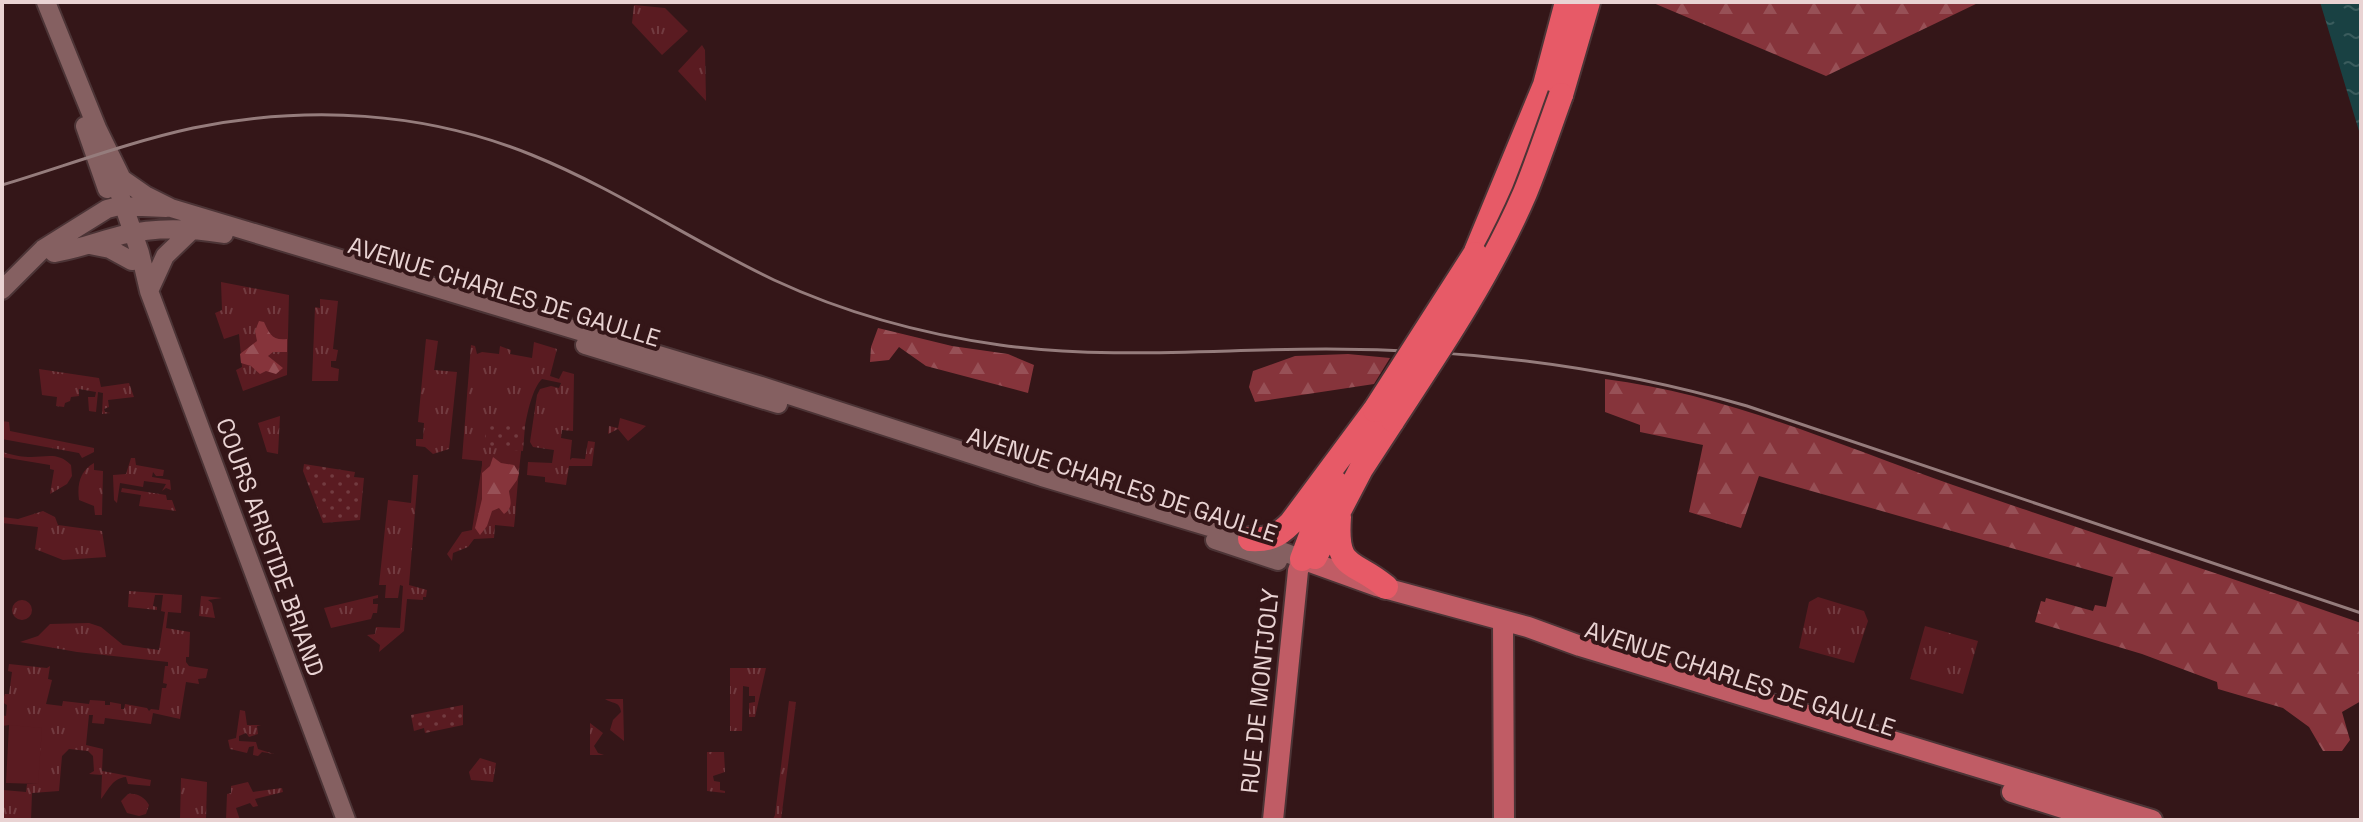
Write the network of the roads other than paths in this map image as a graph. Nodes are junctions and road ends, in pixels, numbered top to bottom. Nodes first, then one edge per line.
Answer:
1 (37, 2) edge
2 (46, 2) edge
3 (1567, 2) edge
4 (1588, 2) edge
5 (1553, 90) junction
6 (95, 124) junction
7 (180, 217) junction
8 (120, 221) junction
9 (90, 245) junction
10 (54, 253) junction
11 (132, 261) junction
12 (24, 271) junction
13 (2, 290) edge
14 (149, 291) junction
15 (1384, 415) junction
16 (1339, 515) junction
17 (1250, 539) junction
18 (1304, 563) junction
19 (1386, 587) junction
20 (1503, 627) junction
21 (2070, 803) junction
22 (346, 820) edge
23 (1273, 820) edge
24 (1504, 820) edge
25 (2101, 820) edge
26 (2152, 820) edge

1 - 8 main road
2 - 6 main road
3 - 5 highway
4 - 5 highway
5 - 15 highway, bridge
6 - 7 main road, AVENUE CHARLES DE GAULLE
6 - 8 main road
7 - 8 main road, AVENUE CHARLES DE GAULLE
7 - 8 main road, AVENUE CHARLES DE GAULLE
7 - 14 main road
7 - 17 main road, AVENUE CHARLES DE GAULLE
7 - 18 main road, AVENUE CHARLES DE GAULLE
8 - 9 main road
8 - 10 main road
8 - 11 main road, COURS ARISTIDE BRIAND
8 - 12 main road
8 - 14 main road, COURS ARISTIDE BRIAND
9 - 10 main road
9 - 11 main road
10 - 12 main road
11 - 14 main road, COURS ARISTIDE BRIAND
12 - 13 main road
14 - 22 main road, COURS ARISTIDE BRIAND
15 - 16 highway
15 - 17 highway
15 - 18 highway
16 - 18 highway
16 - 19 highway
17 - 18 main road, AVENUE CHARLES DE GAULLE
18 - 19 main road, AVENUE CHARLES DE GAULLE
18 - 20 main road, AVENUE CHARLES DE GAULLE
18 - 23 main road, RUE DE MONTJOLY
19 - 20 main road, AVENUE CHARLES DE GAULLE
20 - 21 main road, AVENUE CHARLES DE GAULLE
20 - 24 main road
21 - 25 main road, AVENUE CHARLES DE GAULLE
21 - 26 main road, AVENUE CHARLES DE GAULLE

